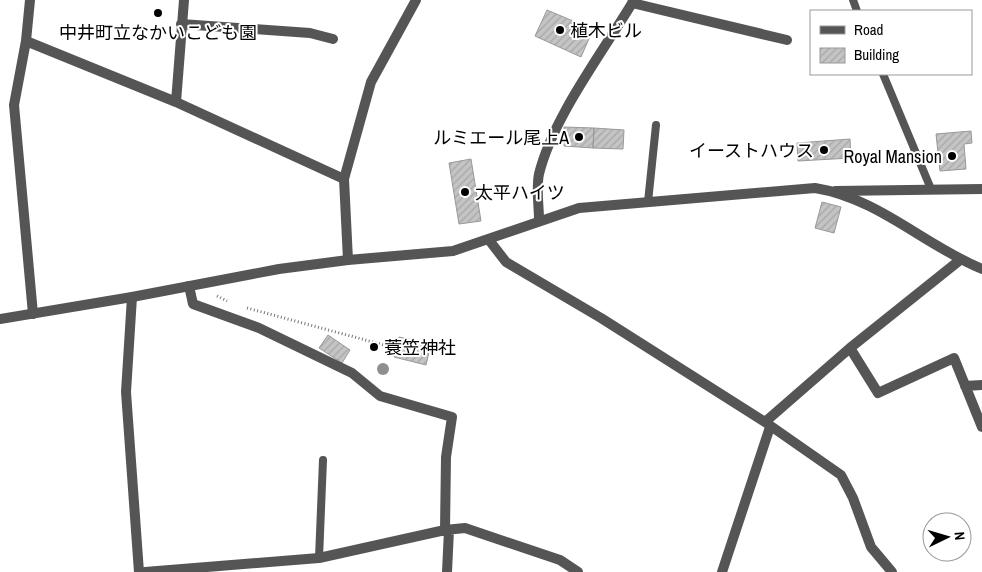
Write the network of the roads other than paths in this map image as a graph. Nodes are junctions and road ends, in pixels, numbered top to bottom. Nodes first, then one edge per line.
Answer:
1 (30, 0) edge
2 (184, 0) edge
3 (416, 0) edge
4 (633, 2) edge
5 (181, 24) junction
6 (333, 39) dead end
7 (787, 40) dead end
8 (26, 41) junction
9 (883, 75) edge
10 (176, 102) junction
11 (656, 125) dead end
12 (344, 179) junction
13 (932, 189) junction
14 (982, 189) edge
15 (835, 191) junction
16 (648, 202) junction
17 (539, 220) junction
18 (489, 240) junction
19 (348, 260) junction
20 (960, 260) junction
21 (982, 269) edge
22 (189, 286) junction
23 (132, 298) junction
24 (34, 314) junction
25 (0, 319) edge
26 (850, 348) junction
27 (982, 385) edge
28 (965, 386) junction
29 (767, 425) junction
30 (982, 427) edge
31 (323, 460) dead end
32 (447, 530) junction
33 (319, 558) junction
34 (139, 572) edge
35 (145, 572) edge
36 (447, 572) edge
37 (578, 572) edge
38 (722, 572) edge
39 (892, 572) edge

1 - 8 street
2 - 5 street
3 - 12 street
4 - 7 street
4 - 17 street
5 - 6 street
5 - 10 street
8 - 10 street
8 - 24 street
9 - 13 lane
10 - 12 street
11 - 16 lane
12 - 19 street
13 - 14 street
13 - 15 street
15 - 16 street
15 - 20 street
16 - 17 street
17 - 18 street
18 - 19 street
18 - 29 street
19 - 22 street
20 - 21 street
20 - 26 street
22 - 23 street
22 - 32 street
23 - 24 street
23 - 34 street
24 - 25 street
26 - 28 street
26 - 29 street
27 - 28 street
28 - 30 street
29 - 38 street
29 - 39 street
31 - 33 lane
32 - 33 street
32 - 36 street
32 - 37 street
33 - 35 street

